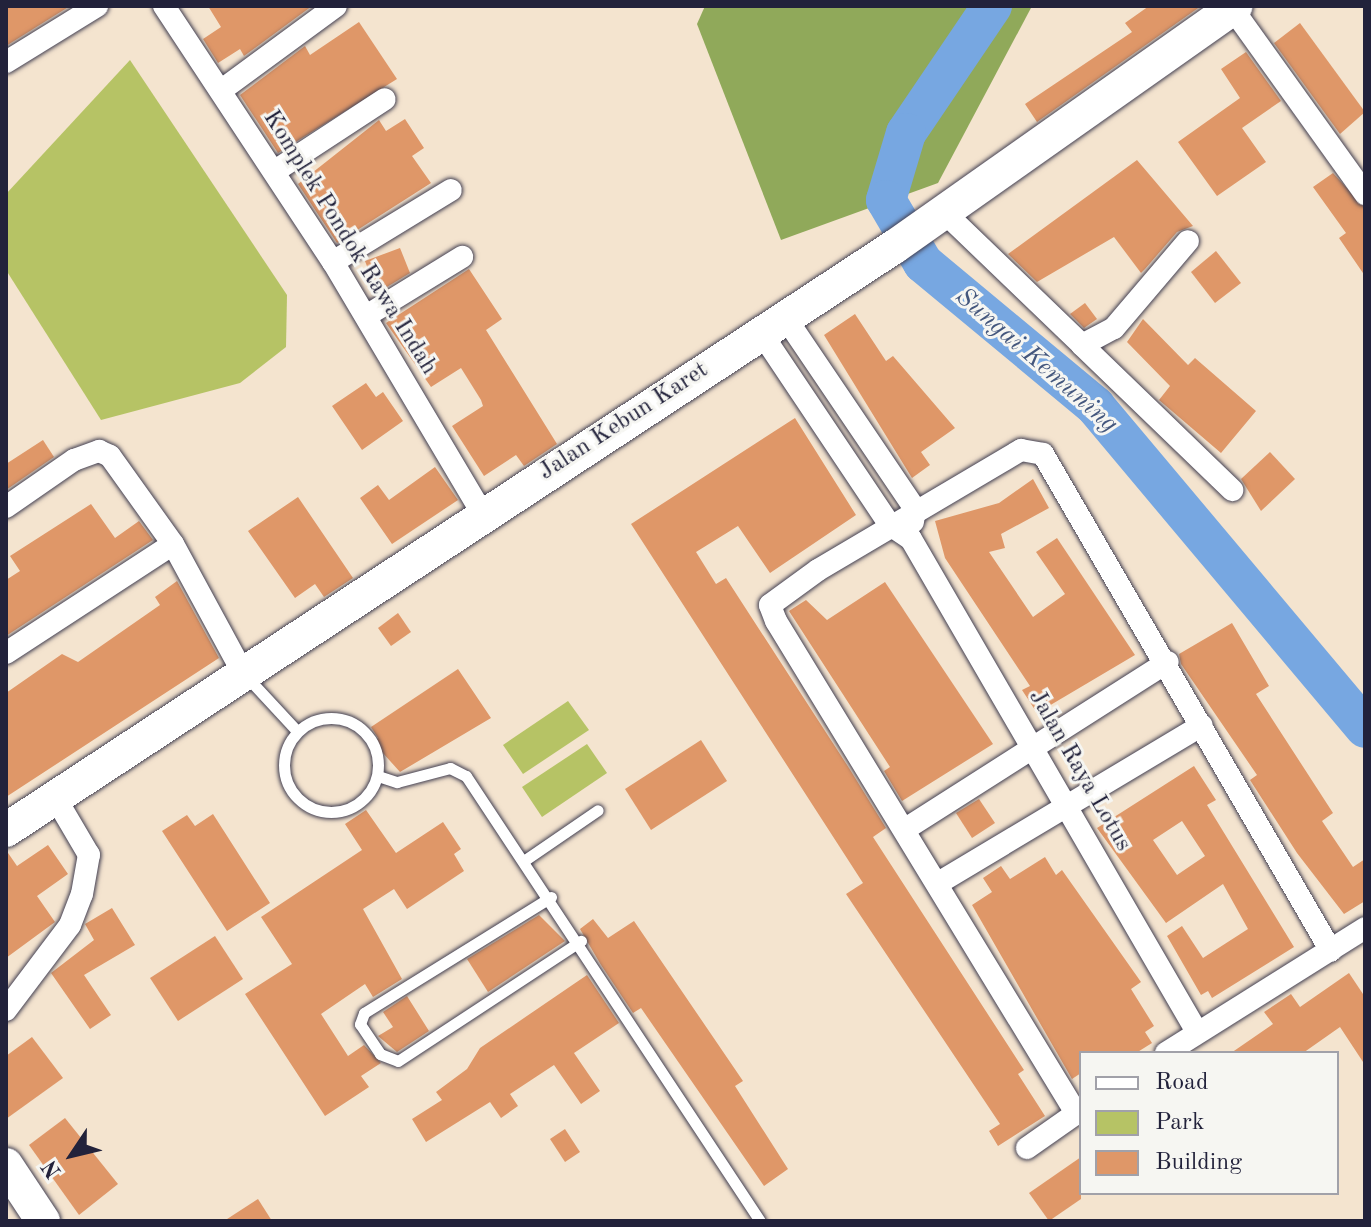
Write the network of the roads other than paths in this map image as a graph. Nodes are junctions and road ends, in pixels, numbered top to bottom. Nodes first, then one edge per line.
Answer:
1 (164, 6) edge
2 (336, 6) edge
3 (93, 7) edge
4 (1234, 7) edge
5 (6, 62) edge
6 (223, 89) junction
7 (385, 99) dead end
8 (275, 171) junction
9 (451, 190) dead end
10 (1365, 194) edge
11 (936, 218) junction
12 (1188, 241) dead end
13 (462, 257) dead end
14 (333, 262) junction
15 (366, 316) junction
16 (773, 326) junction
17 (1082, 345) junction
18 (1232, 490) dead end
19 (6, 507) edge
20 (915, 509) junction
21 (482, 513) junction
22 (890, 525) junction
23 (911, 539) junction
24 (173, 544) junction
25 (6, 653) edge
26 (1168, 662) junction
27 (243, 673) junction
28 (1202, 725) junction
29 (297, 731) junction
30 (1035, 746) junction
31 (378, 776) junction
32 (55, 797) junction
33 (1068, 802) junction
34 (598, 810) dead end
35 (907, 828) junction
36 (6, 830) edge
37 (525, 860) junction
38 (940, 882) junction
39 (551, 897) junction
40 (1363, 933) edge
41 (581, 941) junction
42 (1331, 951) junction
43 (6, 1010) edge
44 (1197, 1032) junction
45 (1169, 1051) edge
46 (1079, 1111) edge
47 (1027, 1148) dead end
48 (6, 1165) edge
49 (43, 1221) edge
50 (760, 1221) edge

1 - 6 street, Komplek Pondok Rawa Indah
2 - 6 street
3 - 5 street
4 - 10 street
4 - 11 main road, Jalan Kebun Karet
6 - 8 street, Komplek Pondok Rawa Indah
7 - 8 street
8 - 14 street, Komplek Pondok Rawa Indah
9 - 14 street
11 - 16 main road, Jalan Kebun Karet
11 - 17 street
12 - 17 street
13 - 15 street
14 - 15 street, Komplek Pondok Rawa Indah
15 - 21 street, Komplek Pondok Rawa Indah
16 - 20 street
16 - 21 main road, Jalan Kebun Karet
16 - 22 street
17 - 18 street
19 - 24 street
20 - 22 street
20 - 23 street
20 - 26 street
21 - 27 main road, Jalan Kebun Karet
22 - 23 street
22 - 35 street
23 - 30 street, Jalan Raya Lotus
24 - 25 street
24 - 27 street
26 - 28 street
26 - 30 street
27 - 29 lane
27 - 32 main road, Jalan Kebun Karet
28 - 33 street
28 - 42 street
29 - 31 lane
29 - 31 lane
30 - 33 street, Jalan Raya Lotus
30 - 35 street
31 - 37 lane
32 - 36 main road, Jalan Kebun Karet
32 - 43 street
33 - 38 street
33 - 44 street, Jalan Raya Lotus
34 - 37 lane
35 - 38 street
37 - 39 lane
38 - 46 street
39 - 41 lane
39 - 41 lane
40 - 42 street
41 - 50 lane
42 - 44 street
44 - 45 street
46 - 47 street
48 - 49 main road

